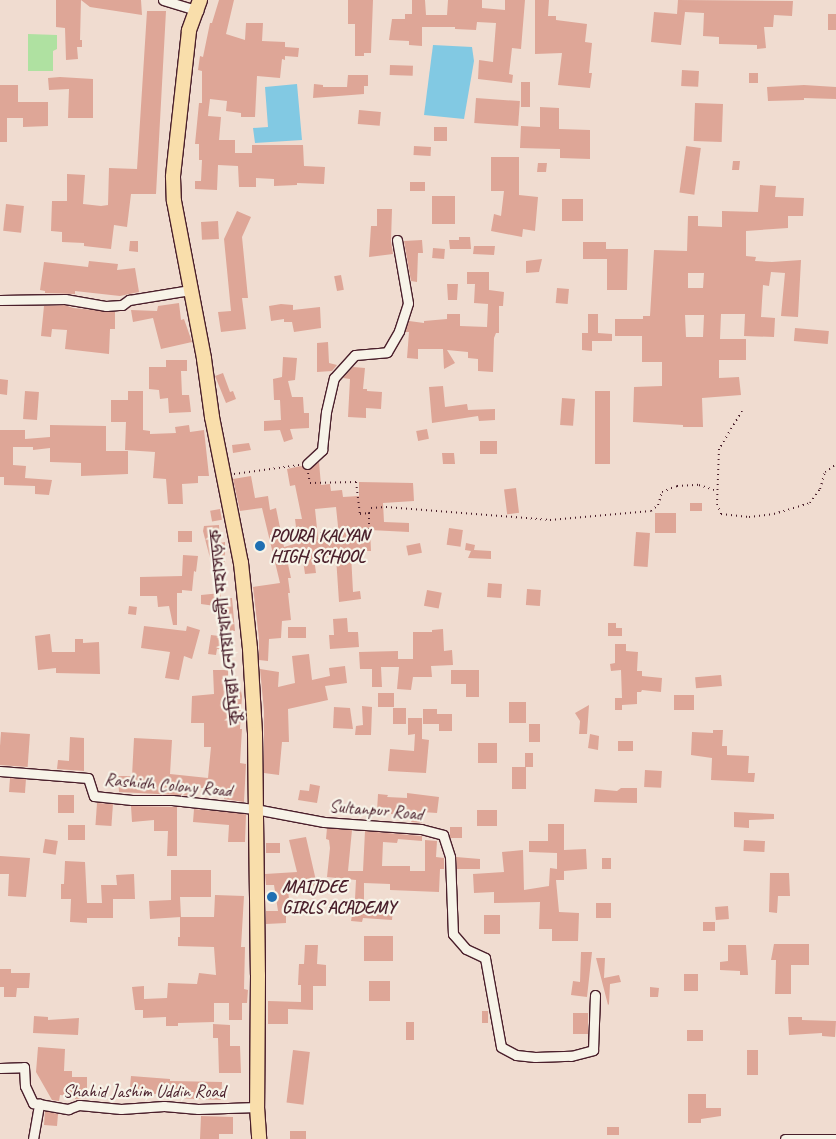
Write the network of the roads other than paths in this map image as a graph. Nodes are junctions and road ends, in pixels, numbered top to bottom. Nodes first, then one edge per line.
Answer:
1 (163, 0) edge
2 (199, 6) edge
3 (397, 240) dead end
4 (190, 290) junction
5 (0, 300) edge
6 (307, 464) road end
7 (0, 772) edge
8 (255, 810) junction
9 (596, 995) dead end
10 (0, 1068) edge
11 (39, 1104) junction
12 (257, 1107) junction
13 (34, 1139) edge
14 (259, 1139) edge
15 (785, 1139) edge
16 (836, 1139) edge

1 - 2 street
2 - 4 highway, কুমিল্লা–নোয়াখালী মহাসড়ক
3 - 6 street
4 - 5 street
4 - 8 highway, কুমিল্লা–নোয়াখালী মহাসড়ক
7 - 8 street, Rashidh Colony Road
8 - 9 street, Sultanpur Road
8 - 12 highway, কুমিল্লা–নোয়াখালী মহাসড়ক
10 - 11 street, Shahid Jashim Uddin Road
11 - 12 street, Shahid Jashim Uddin Road
11 - 13 street
12 - 14 highway, কুমিল্লা–নোয়াখালী মহাসড়ক
15 - 16 street

